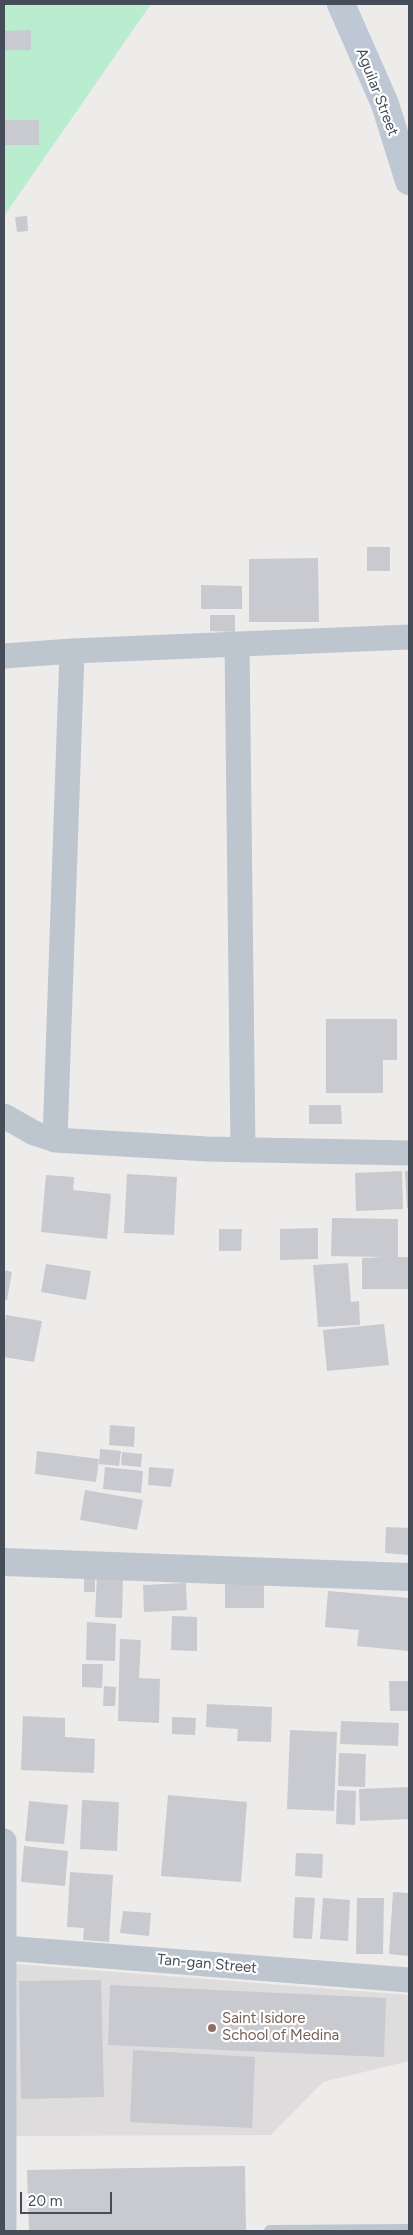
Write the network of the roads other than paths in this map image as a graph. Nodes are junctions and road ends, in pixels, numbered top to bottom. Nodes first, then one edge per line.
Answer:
1 (341, 4) edge
2 (409, 181) edge
3 (409, 637) edge
4 (237, 644) junction
5 (72, 651) junction
6 (4, 656) edge
7 (4, 1116) edge
8 (55, 1140) junction
9 (243, 1150) junction
10 (409, 1153) edge
11 (4, 1562) edge
12 (409, 1577) edge
13 (4, 1841) edge
14 (5, 1948) junction
15 (409, 1980) edge
16 (409, 2230) edge
17 (4, 2231) edge
18 (270, 2231) edge

1 - 2 main road, Aguilar Street
3 - 4 street
4 - 5 street
4 - 9 street
5 - 6 street
5 - 8 street
7 - 8 street
8 - 9 street
9 - 10 street
11 - 12 street
13 - 14 street
14 - 15 street, Tan-gan Street
14 - 17 street
16 - 18 lane

